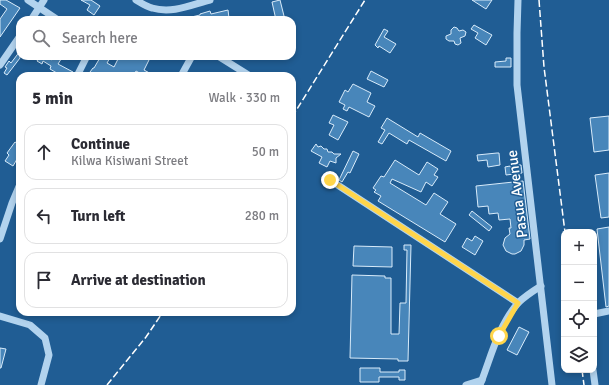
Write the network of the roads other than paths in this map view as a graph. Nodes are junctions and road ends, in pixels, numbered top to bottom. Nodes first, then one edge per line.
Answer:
1 (28, 0) edge
2 (44, 0) edge
3 (136, 0) edge
4 (149, 0) edge
5 (210, 0) edge
6 (518, 0) edge
7 (40, 8) junction
8 (151, 8) junction
9 (34, 16) edge
10 (52, 16) edge
11 (16, 42) edge
12 (85, 60) edge
13 (190, 60) edge
14 (224, 60) edge
15 (0, 65) edge
16 (79, 72) edge
17 (183, 72) edge
18 (244, 72) edge
19 (330, 180) dead end
20 (16, 194) edge
21 (0, 239) edge
22 (541, 286) junction
23 (518, 303) junction
24 (609, 311) edge
25 (597, 313) edge
26 (0, 316) edge
27 (593, 373) edge
28 (481, 382) edge
29 (41, 385) edge
30 (466, 385) edge
31 (552, 385) edge
32 (595, 385) edge

1 - 7 street
2 - 7 street
3 - 8 street
4 - 8 street
5 - 8 street
6 - 22 street, Pasua Avenue
7 - 9 street
7 - 10 street
11 - 15 street
12 - 16 street
13 - 17 street
14 - 18 street
19 - 23 street
20 - 21 street
22 - 23 street
22 - 31 street, Pasua Avenue
23 - 28 street
24 - 25 street
26 - 29 street
27 - 32 street
28 - 30 street

